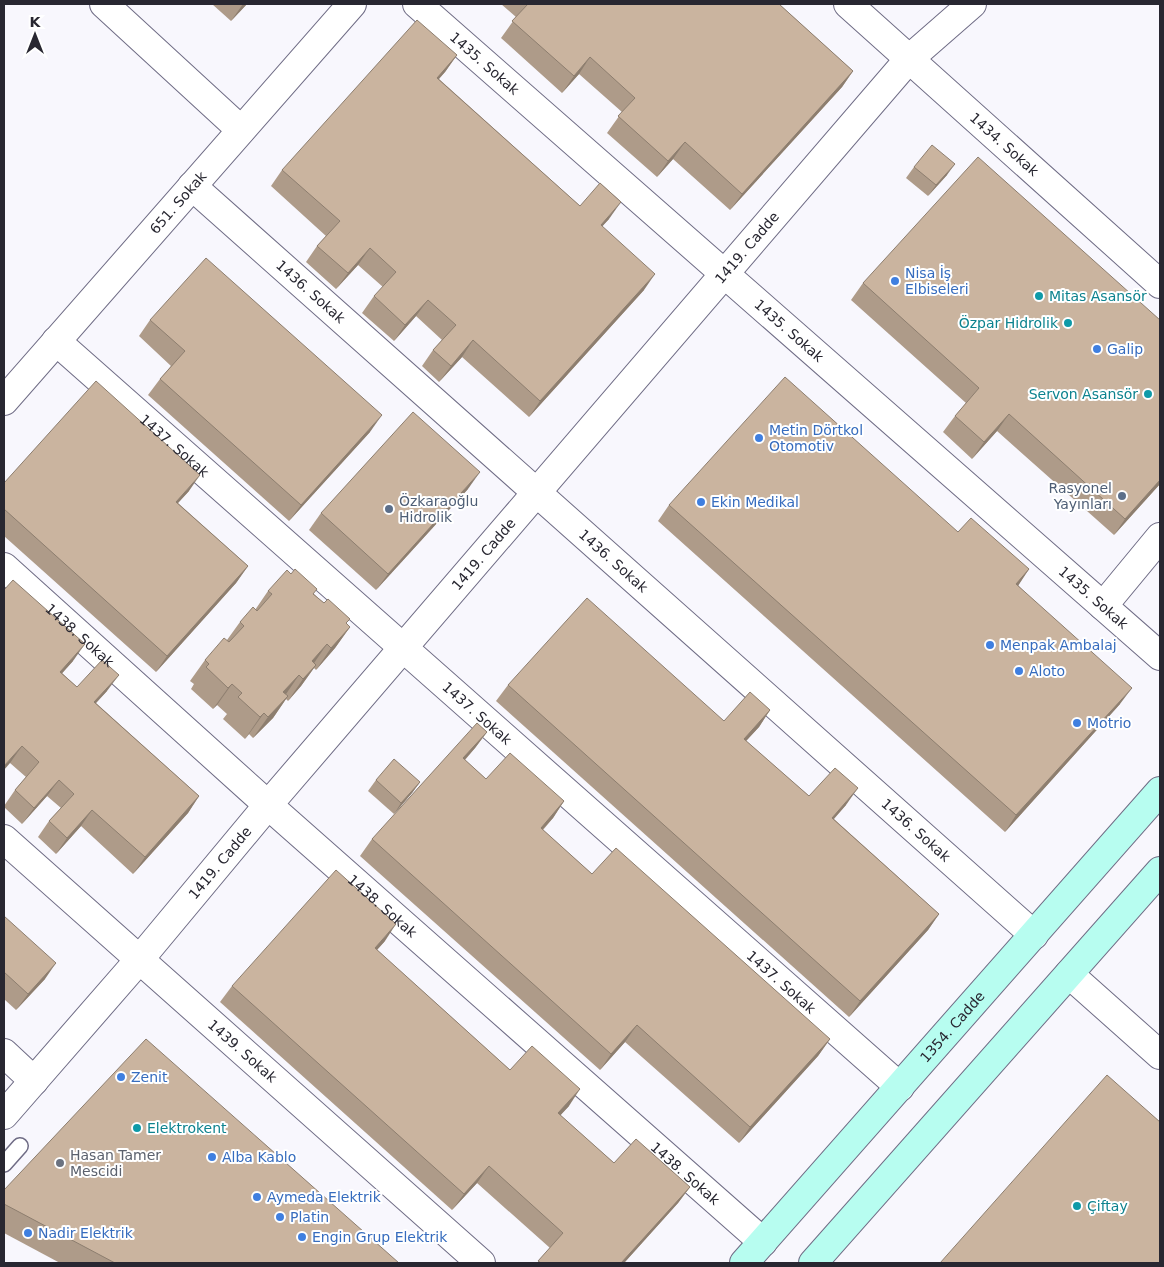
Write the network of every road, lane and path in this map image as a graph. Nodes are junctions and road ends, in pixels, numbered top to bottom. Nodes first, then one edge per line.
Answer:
1 (104, 4) edge
2 (352, 4) edge
3 (417, 4) edge
4 (848, 4) edge
5 (972, 4) edge
6 (909, 59) junction
7 (241, 130) junction
8 (192, 186) junction
9 (725, 274) junction
10 (1160, 284) edge
11 (56, 341) junction
12 (4, 401) edge
13 (537, 493) junction
14 (1160, 537) edge
15 (4, 567) edge
16 (1103, 606) junction
17 (403, 648) junction
18 (1160, 656) edge
19 (1160, 791) edge
20 (268, 805) junction
21 (4, 839) edge
22 (1160, 871) edge
23 (1034, 935) junction
24 (139, 960) junction
25 (1070, 974) junction
26 (4, 1053) edge
27 (1160, 1054) edge
28 (34, 1081) junction
29 (900, 1087) junction
30 (4, 1115) edge
31 (20, 1146) dead end
32 (4, 1164) edge
33 (763, 1242) junction
34 (481, 1263) edge
35 (744, 1263) edge
36 (812, 1263) edge

1 - 7 street
2 - 7 street, 651. Sokak
3 - 9 street, 1435. Sokak
4 - 6 street, 1434. Sokak
5 - 6 street, 1419. Cadde
6 - 9 street, 1419. Cadde
6 - 10 street, 1434. Sokak
7 - 8 street, 651. Sokak
8 - 11 street, 651. Sokak
8 - 13 street, 1436. Sokak
9 - 13 street, 1419. Cadde
9 - 16 street, 1435. Sokak
11 - 12 street, 651. Sokak
11 - 17 street, 1437. Sokak
13 - 17 street, 1419. Cadde
13 - 23 street, 1436. Sokak
14 - 16 street
15 - 20 street, 1438. Sokak
16 - 18 street, 1435. Sokak
17 - 20 street, 1419. Cadde
17 - 29 street, 1437. Sokak
19 - 23 main road, 1354. Cadde
20 - 24 street, 1419. Cadde
20 - 33 street, 1438. Sokak
21 - 24 street, 1439. Sokak
22 - 25 main road
23 - 29 main road, 1354. Cadde
24 - 28 street, 1419. Cadde
24 - 34 street, 1439. Sokak
25 - 27 street
25 - 36 main road
26 - 28 street
28 - 30 street, 1419. Cadde
29 - 33 main road, 1354. Cadde
31 - 32 lane
33 - 35 main road, 1354. Cadde

